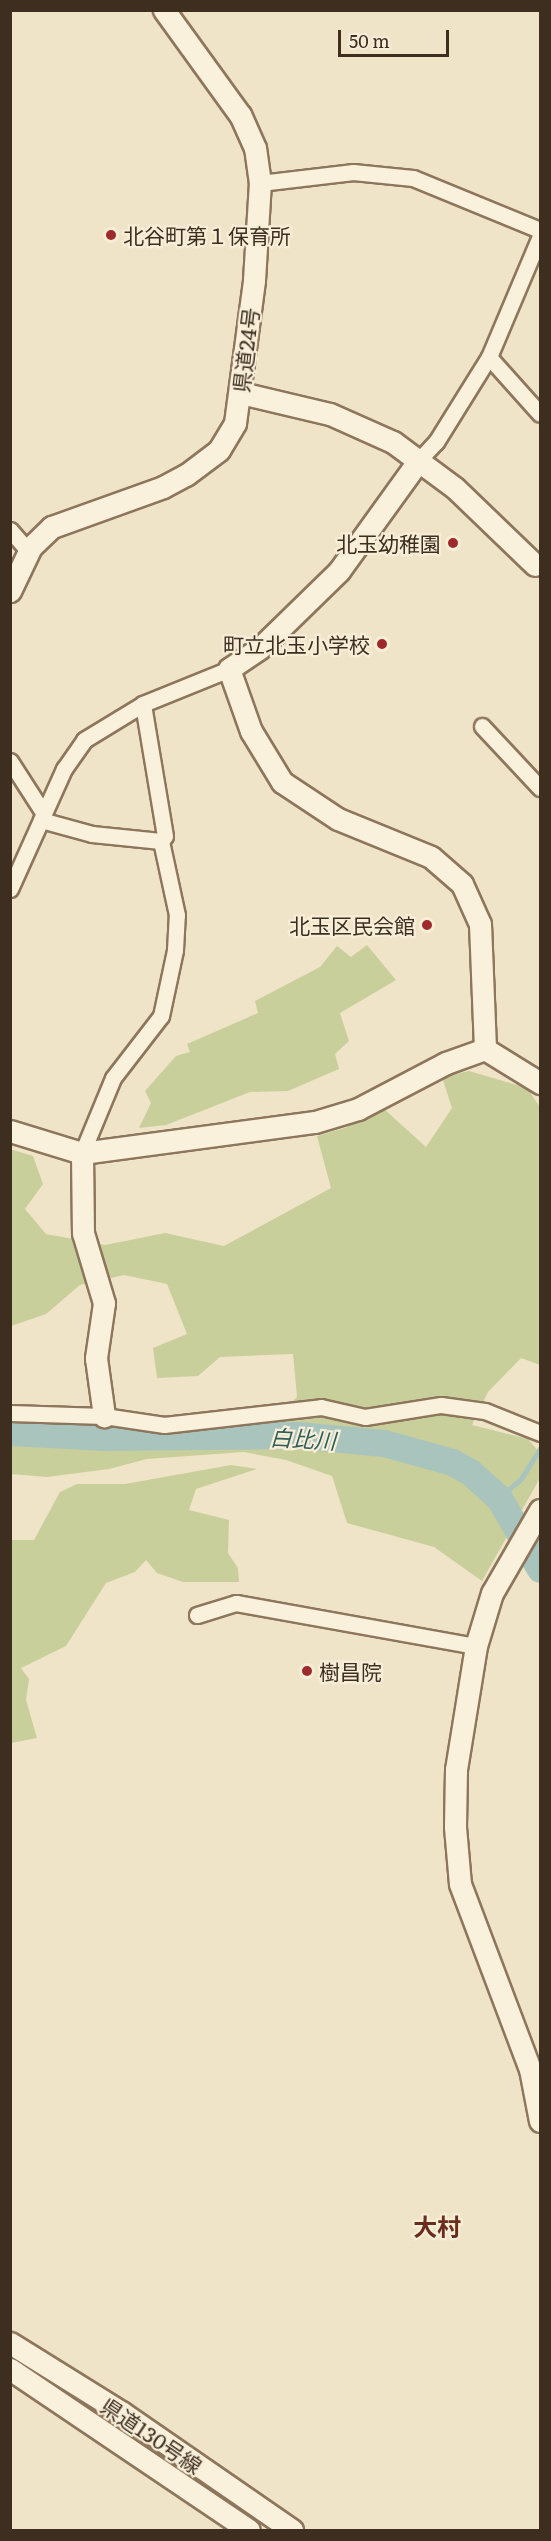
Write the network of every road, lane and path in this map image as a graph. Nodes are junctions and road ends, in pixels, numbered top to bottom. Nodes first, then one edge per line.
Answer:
1 (164, 10) edge
2 (260, 183) junction
3 (540, 230) edge
4 (540, 236) edge
5 (489, 357) junction
6 (241, 393) junction
7 (540, 414) edge
8 (420, 460) junction
9 (10, 530) edge
10 (29, 552) junction
11 (535, 564) dead end
12 (10, 591) edge
13 (229, 669) junction
14 (143, 704) junction
15 (482, 726) dead end
16 (10, 761) edge
17 (540, 788) edge
18 (43, 817) junction
19 (161, 841) junction
20 (10, 889) edge
21 (485, 1049) junction
22 (540, 1083) edge
23 (10, 1131) edge
24 (82, 1153) junction
25 (10, 1413) edge
26 (104, 1416) junction
27 (537, 1431) edge
28 (538, 1515) edge
29 (196, 1615) dead end
30 (476, 1646) junction
31 (540, 2121) edge
32 (10, 2343) edge
33 (10, 2369) edge
34 (249, 2530) edge
35 (292, 2530) edge

1 - 2 street, 県道24号
2 - 3 street
2 - 6 street, 県道24号
4 - 5 street
5 - 7 street
5 - 8 street
6 - 8 street
6 - 10 street, 県道24号
8 - 11 street
8 - 13 street
9 - 10 street
10 - 12 street, 県道24号
13 - 14 street
13 - 21 street
14 - 18 street
14 - 19 street
15 - 17 street
16 - 18 street
18 - 19 street
18 - 20 street
19 - 24 street
21 - 22 street
21 - 24 street
23 - 24 street
24 - 26 street
25 - 26 street
26 - 27 street
28 - 30 street
29 - 30 street
30 - 31 street
32 - 35 street, 県道130号線
33 - 34 street, 県道130号線

